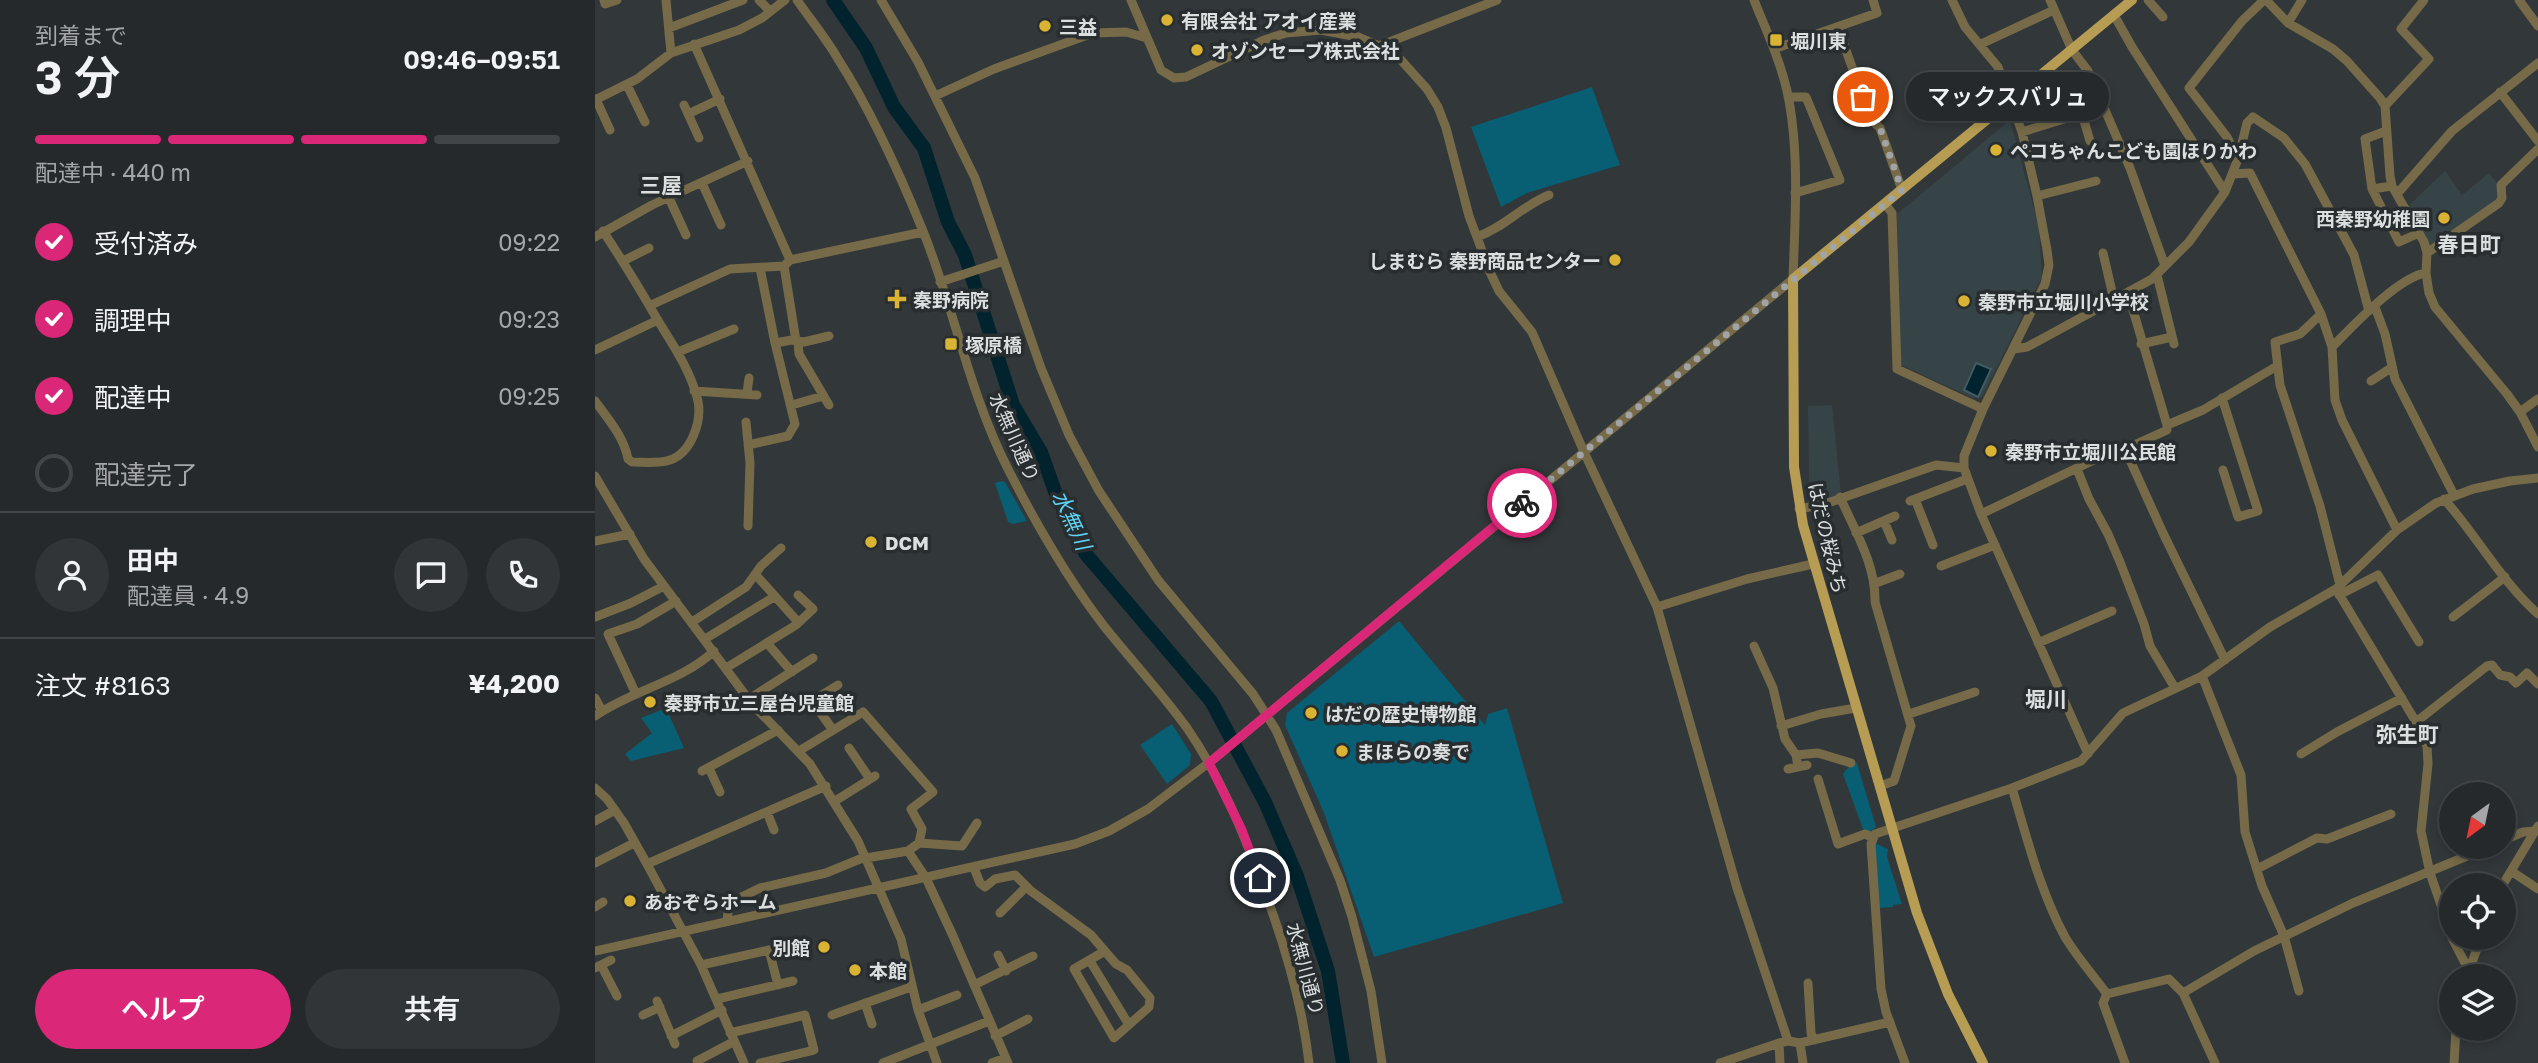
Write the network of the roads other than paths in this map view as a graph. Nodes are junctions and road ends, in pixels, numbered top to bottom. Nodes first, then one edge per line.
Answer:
1 (604, 0) edge
2 (617, 0) edge
3 (666, 0) edge
4 (743, 0) edge
5 (759, 0) edge
6 (785, 0) edge
7 (797, 0) edge
8 (881, 0) edge
9 (1131, 0) edge
10 (1497, 0) edge
11 (1754, 0) edge
12 (1873, 0) edge
13 (1952, 0) edge
14 (2050, 0) edge
15 (2132, 0) edge
16 (2148, 0) edge
17 (2265, 0) edge
18 (2302, 0) edge
19 (2424, 0) edge
20 (2519, 0) edge
21 (2054, 10) junction
22 (770, 11) junction
23 (2114, 15) junction
24 (2163, 18) dead end
25 (2288, 23) junction
26 (2538, 26) edge
27 (669, 28) junction
28 (1838, 28) junction
29 (1147, 38) junction
30 (694, 44) junction
31 (1980, 44) junction
32 (1379, 46) junction
33 (1774, 49) junction
34 (2072, 50) junction
35 (671, 53) junction
36 (2538, 63) edge
37 (627, 85) junction
38 (2500, 92) junction
39 (935, 96) junction
40 (1788, 97) junction
41 (720, 99) junction
42 (595, 100) edge
43 (2010, 102) junction
44 (2385, 106) junction
45 (2103, 107) junction
46 (2082, 114) junction
47 (645, 122) dead end
48 (610, 130) dead end
49 (2386, 131) junction
50 (2022, 132) junction
51 (699, 138) dead end
52 (2090, 141) dead end
53 (2538, 141) edge
54 (2538, 149) edge
55 (2238, 159) junction
56 (748, 161) junction
57 (2233, 174) junction
58 (2096, 181) dead end
59 (702, 183) junction
60 (2372, 189) junction
61 (1902, 190) junction
62 (2394, 190) junction
63 (2225, 192) junction
64 (1795, 194) junction
65 (1549, 195) dead end
66 (2038, 197) junction
67 (669, 198) junction
68 (1885, 204) junction
69 (721, 225) dead end
70 (923, 232) junction
71 (2419, 233) junction
72 (599, 234) edge
73 (686, 235) dead end
74 (1476, 237) junction
75 (649, 248) dead end
76 (2103, 253) dead end
77 (2427, 253) junction
78 (623, 261) junction
79 (999, 262) junction
80 (787, 263) junction
81 (2165, 266) junction
82 (760, 268) junction
83 (2425, 273) junction
84 (2157, 275) junction
85 (1793, 279) junction
86 (940, 282) junction
87 (2128, 293) junction
88 (2115, 300) junction
89 (651, 305) junction
90 (2372, 309) junction
91 (2321, 314) junction
92 (658, 320) junction
93 (734, 329) dead end
94 (829, 336) dead end
95 (797, 342) junction
96 (775, 344) junction
97 (2141, 344) junction
98 (2332, 346) junction
99 (2014, 349) junction
100 (595, 350) edge
101 (678, 352) junction
102 (2277, 366) junction
103 (2392, 368) junction
104 (749, 378) dead end
105 (2371, 381) dead end
106 (694, 391) junction
107 (2222, 398) junction
108 (2538, 399) edge
109 (595, 401) edge
110 (792, 405) junction
111 (1983, 409) junction
112 (2520, 412) junction
113 (746, 422) dead end
114 (2167, 425) junction
115 (748, 445) junction
116 (2538, 447) edge
117 (2125, 449) junction
118 (1584, 452) junction
119 (1964, 468) junction
120 (2077, 469) junction
121 (2223, 470) dead end
122 (595, 476) edge
123 (2538, 478) edge
124 (1967, 479) junction
125 (2449, 497) junction
126 (1840, 498) junction
127 (1799, 509) junction
128 (1981, 514) junction
129 (1895, 516) dead end
130 (1884, 521) junction
131 (748, 526) dead end
132 (2397, 530) junction
133 (1856, 533) junction
134 (630, 534) junction
135 (1892, 540) dead end
136 (595, 541) edge
137 (1933, 545) dead end
138 (1995, 545) junction
139 (781, 548) dead end
140 (1813, 564) junction
141 (1941, 566) dead end
142 (755, 574) junction
143 (1900, 574) dead end
144 (2505, 578) junction
145 (1876, 583) junction
146 (664, 586) junction
147 (2338, 590) junction
148 (798, 595) dead end
149 (774, 597) junction
150 (676, 601) junction
151 (1657, 607) junction
152 (2112, 611) dead end
153 (2538, 614) edge
154 (595, 617) edge
155 (2453, 617) dead end
156 (692, 622) junction
157 (799, 622) junction
158 (705, 639) junction
159 (2419, 642) dead end
160 (767, 643) junction
161 (2038, 643) junction
162 (1754, 646) dead end
163 (714, 651) junction
164 (813, 658) dead end
165 (2225, 660) junction
166 (726, 668) junction
167 (792, 672) junction
168 (2202, 676) junction
169 (2538, 684) edge
170 (838, 685) dead end
171 (2175, 688) junction
172 (1975, 692) dead end
173 (636, 694) junction
174 (595, 698) edge
175 (2402, 698) junction
176 (748, 699) junction
177 (1856, 708) junction
178 (599, 714) edge
179 (1267, 714) junction
180 (1909, 715) junction
181 (2416, 722) junction
182 (1781, 726) junction
183 (778, 730) junction
184 (833, 730) junction
185 (799, 751) junction
186 (854, 752) dead end
187 (2088, 754) junction
188 (2301, 754) dead end
189 (1796, 755) junction
190 (1212, 761) junction
191 (1851, 763) dead end
192 (1797, 767) dead end
193 (1818, 779) dead end
194 (826, 786) junction
195 (1879, 786) junction
196 (595, 788) edge
197 (2012, 788) junction
198 (720, 792) dead end
199 (835, 801) junction
200 (615, 810) junction
201 (767, 812) junction
202 (2391, 814) dead end
203 (595, 821) edge
204 (977, 823) dead end
205 (1892, 828) junction
206 (2536, 828) edge
207 (774, 830) dead end
208 (2517, 835) edge
209 (1873, 837) junction
210 (634, 843) junction
211 (919, 843) junction
212 (908, 851) junction
213 (867, 858) junction
214 (2462, 859) edge
215 (595, 863) edge
216 (647, 864) junction
217 (974, 868) junction
218 (2257, 869) junction
219 (2511, 871) joint
220 (2430, 873) junction
221 (926, 878) junction
222 (1027, 887) junction
223 (880, 889) junction
224 (2538, 889) edge
225 (2439, 899) edge
226 (1000, 913) dead end
227 (727, 921) junction
228 (683, 931) junction
229 (2284, 936) junction
230 (595, 951) edge
231 (1105, 951) junction
232 (997, 955) dead end
233 (1033, 956) dead end
234 (611, 960) dead end
235 (1090, 961) junction
236 (701, 965) junction
237 (598, 967) edge
238 (1006, 971) junction
239 (793, 981) dead end
240 (1808, 983) dead end
241 (778, 985) junction
242 (974, 985) junction
243 (911, 987) junction
244 (2299, 991) dead end
245 (2183, 993) junction
246 (2107, 994) junction
247 (957, 995) dead end
248 (617, 996) dead end
249 (717, 999) junction
250 (865, 1003) junction
251 (722, 1010) junction
252 (918, 1010) junction
253 (643, 1015) dead end
254 (832, 1015) dead end
255 (1028, 1019) dead end
256 (989, 1021) junction
257 (1890, 1022) junction
258 (872, 1024) dead end
259 (1129, 1025) junction
260 (995, 1035) junction
261 (731, 1037) junction
262 (1814, 1040) junction
263 (2455, 1041) edge
264 (1784, 1042) junction
265 (1800, 1043) junction
266 (930, 1045) junction
267 (696, 1059) edge
268 (1006, 1060) edge
269 (744, 1063) edge
270 (760, 1063) edge
271 (883, 1063) edge
272 (937, 1063) edge
273 (992, 1063) edge
274 (1309, 1063) edge
275 (1382, 1063) edge
276 (1720, 1063) edge
277 (1780, 1063) edge
278 (1803, 1063) edge
279 (1905, 1063) edge
280 (1983, 1063) edge
281 (2126, 1063) edge
282 (2215, 1063) edge
283 (2454, 1063) edge

1 - 2 street
3 - 27 street
4 - 27 street
5 - 22 street
6 - 22 street
7 - 70 street, 水無川通り
8 - 39 street
9 - 29 street
10 - 32 street
11 - 33 street, はだの桜みち
12 - 28 street
13 - 31 street
14 - 21 street
15 - 23 main road
16 - 24 street
17 - 25 street
17 - 55 street
18 - 25 street
19 - 44 street
20 - 26 street
21 - 31 street
21 - 34 street
22 - 30 street
23 - 34 main road
23 - 63 street
25 - 44 street
27 - 35 street
28 - 33 street
28 - 61 street
29 - 32 street
29 - 39 street
30 - 35 street
30 - 41 street
31 - 43 street
32 - 74 street
33 - 40 street, はだの桜みち
34 - 43 main road
34 - 45 street
35 - 37 street
36 - 38 street
37 - 42 street
37 - 47 street
38 - 53 street
38 - 62 street
39 - 79 street
40 - 64 street, はだの桜みち
40 - 64 street
41 - 51 street
41 - 56 street
42 - 48 street
43 - 50 street
43 - 61 main road
44 - 49 street
45 - 46 street
45 - 81 street
46 - 50 street
46 - 52 street
49 - 60 street
49 - 62 street
50 - 66 street
54 - 77 street
55 - 57 street
55 - 90 street
56 - 59 street
56 - 80 street
57 - 63 street
57 - 91 street
58 - 66 street
59 - 67 street
59 - 69 street
60 - 62 street
60 - 71 street
61 - 68 main road
62 - 71 street
63 - 81 street
64 - 85 street, はだの桜みち
65 - 74 street
66 - 99 street
67 - 72 street
67 - 73 street
68 - 85 main road
68 - 111 street
70 - 80 street
70 - 86 street, 水無川通り
71 - 77 street
72 - 78 street
74 - 118 street
75 - 78 street
76 - 88 street
77 - 83 street
78 - 89 street
79 - 86 street
79 - 179 street
80 - 82 street
80 - 95 street
81 - 84 street
82 - 89 street
82 - 96 street
83 - 90 street
83 - 112 street
84 - 87 street
84 - 97 street
85 - 118 street
85 - 127 main road, はだの桜みち
86 - 190 street, 水無川通り
87 - 88 street
87 - 97 street
88 - 99 street
89 - 92 street
90 - 98 street
90 - 103 street
91 - 98 street
91 - 102 street
92 - 100 street
92 - 101 street
93 - 101 street
94 - 95 street
95 - 96 street
95 - 110 street
96 - 110 street
97 - 114 street
98 - 132 street
99 - 111 street
101 - 106 street
102 - 107 street
102 - 147 street
103 - 105 street
103 - 125 street
104 - 106 street
106 - 109 street
107 - 114 street
107 - 121 street
108 - 112 street
110 - 115 street
111 - 119 street
112 - 116 street
113 - 115 street
114 - 117 street
115 - 131 street
117 - 120 street
117 - 165 street
118 - 151 street
118 - 179 street
119 - 124 street
119 - 126 street
120 - 128 street
120 - 171 street
122 - 134 street
123 - 125 street
124 - 128 street
124 - 137 street
125 - 132 street
125 - 144 street
126 - 127 street
126 - 133 street
127 - 140 main road, はだの桜みち
128 - 138 street
129 - 130 street
130 - 133 street
130 - 135 street
132 - 147 street
133 - 145 street
134 - 136 street
134 - 146 street
138 - 141 street
138 - 161 street
139 - 142 street
140 - 151 street
140 - 177 main road, はだの桜みち
142 - 149 street
142 - 156 street
143 - 145 street
144 - 153 street
144 - 155 street
145 - 180 street
146 - 150 street
146 - 154 street
147 - 159 street
147 - 165 street
147 - 175 street
148 - 157 street
149 - 157 street
149 - 158 street
150 - 156 street
150 - 173 street
151 - 264 street
152 - 161 street
156 - 158 street
157 - 160 street
158 - 163 street
160 - 166 street
160 - 167 street
161 - 187 street
162 - 182 street
163 - 166 street
163 - 173 street
164 - 167 street
165 - 168 street
166 - 176 street
167 - 176 street
168 - 171 street
168 - 218 street
169 - 181 street
170 - 184 street
171 - 187 street
172 - 180 street
173 - 178 street
174 - 178 street
175 - 181 street
175 - 188 street
176 - 183 street
177 - 182 street
177 - 195 main road, はだの桜みち
179 - 190 street
179 - 275 street
180 - 195 street
181 - 220 street
182 - 189 street
183 - 185 street
183 - 198 street
184 - 185 street
184 - 211 street
185 - 194 street
186 - 199 street
187 - 197 street
189 - 191 street
189 - 192 street
190 - 217 street
190 - 274 street, 水無川通り
193 - 209 street
194 - 199 street
194 - 201 street
195 - 205 main road, はだの桜みち
196 - 200 street
197 - 205 street
197 - 246 street
199 - 213 street
200 - 203 street
200 - 210 street
201 - 207 street
201 - 216 street
202 - 218 street
204 - 211 street
205 - 209 street
205 - 280 main road, はだの桜みち
206 - 208 street
206 - 219 street
209 - 257 street
210 - 215 street
210 - 216 street
211 - 212 street
212 - 213 street
212 - 221 street
213 - 223 street
213 - 227 street
214 - 220 street
216 - 228 street
217 - 221 street
217 - 222 street
218 - 229 street
219 - 224 street
220 - 225 street
220 - 229 street
221 - 223 street
221 - 242 street
222 - 226 street
222 - 231 street
223 - 227 street
223 - 243 street
227 - 228 street
228 - 230 street
228 - 236 street
229 - 244 street
229 - 245 street
231 - 235 street
231 - 259 street
232 - 238 street
233 - 238 street
234 - 237 street
235 - 259 street
235 - 259 street
236 - 241 street
236 - 249 street
237 - 248 street
238 - 242 street
239 - 241 street
240 - 262 street
241 - 249 street
242 - 256 street
243 - 250 street
243 - 252 street
245 - 246 street
245 - 282 street
246 - 281 street
247 - 252 street
249 - 251 street
250 - 254 street
250 - 258 street
251 - 253 street
251 - 261 street
252 - 266 street
255 - 260 street
256 - 260 street
256 - 266 street
257 - 262 street
257 - 279 street
260 - 268 street
261 - 267 street
261 - 269 street
261 - 270 street
262 - 265 street
263 - 283 street
264 - 265 street
264 - 276 street
264 - 277 street
265 - 278 street
266 - 271 street
266 - 272 street
268 - 273 street

